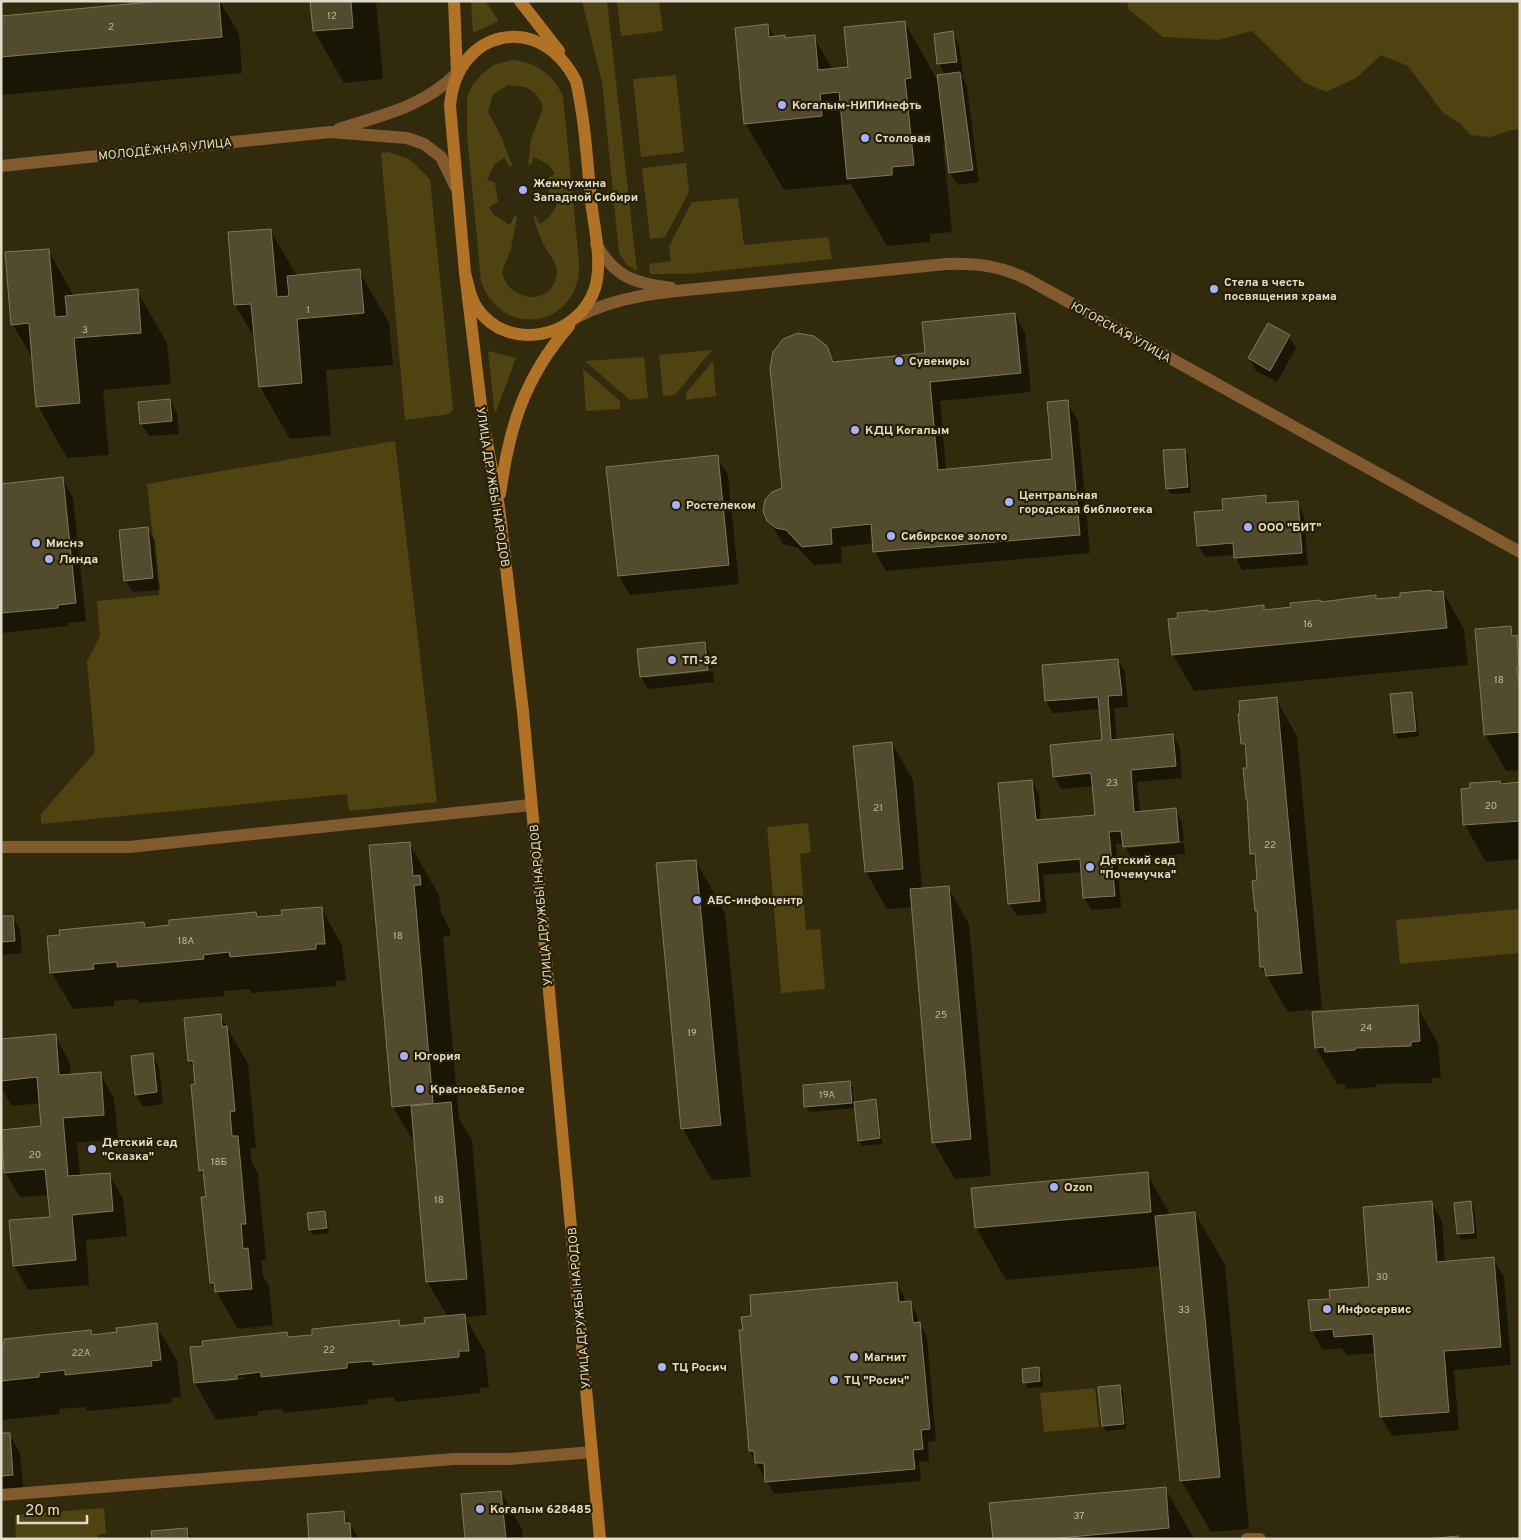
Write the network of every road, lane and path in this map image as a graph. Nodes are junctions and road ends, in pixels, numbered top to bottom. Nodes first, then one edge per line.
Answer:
1 (454, 1) edge
2 (520, 1) edge
3 (569, 66) junction
4 (457, 73) junction
5 (330, 132) junction
6 (1, 166) edge
7 (458, 196) junction
8 (596, 242) junction
9 (465, 273) junction
10 (684, 291) junction
11 (576, 318) junction
12 (499, 507) junction
13 (1520, 552) edge
14 (532, 805) junction
15 (1, 847) edge
16 (592, 1452) junction
17 (1, 1495) edge
18 (600, 1539) edge
19 (1247, 1539) edge
20 (1260, 1539) edge

1 - 4 main road, УЛИЦА ДРУЖБЫ НАРОДОВ
2 - 3 main road
3 - 4 main road, УЛИЦА ДРУЖБЫ НАРОДОВ
3 - 8 main road, УЛИЦА ДРУЖБЫ НАРОДОВ
4 - 5 street
4 - 7 main road, УЛИЦА ДРУЖБЫ НАРОДОВ
5 - 6 street, МОЛОДЁЖНАЯ УЛИЦА
5 - 7 street
7 - 9 main road, УЛИЦА ДРУЖБЫ НАРОДОВ
8 - 10 street
8 - 11 main road, УЛИЦА ДРУЖБЫ НАРОДОВ
9 - 11 main road, УЛИЦА ДРУЖБЫ НАРОДОВ
9 - 12 main road, УЛИЦА ДРУЖБЫ НАРОДОВ
10 - 11 street, ЮГОРСКАЯ УЛИЦА
10 - 13 street, ЮГОРСКАЯ УЛИЦА
11 - 12 main road
12 - 14 main road, УЛИЦА ДРУЖБЫ НАРОДОВ
14 - 15 street
14 - 16 main road, УЛИЦА ДРУЖБЫ НАРОДОВ
16 - 17 street
16 - 18 main road, УЛИЦА ДРУЖБЫ НАРОДОВ
19 - 20 street

